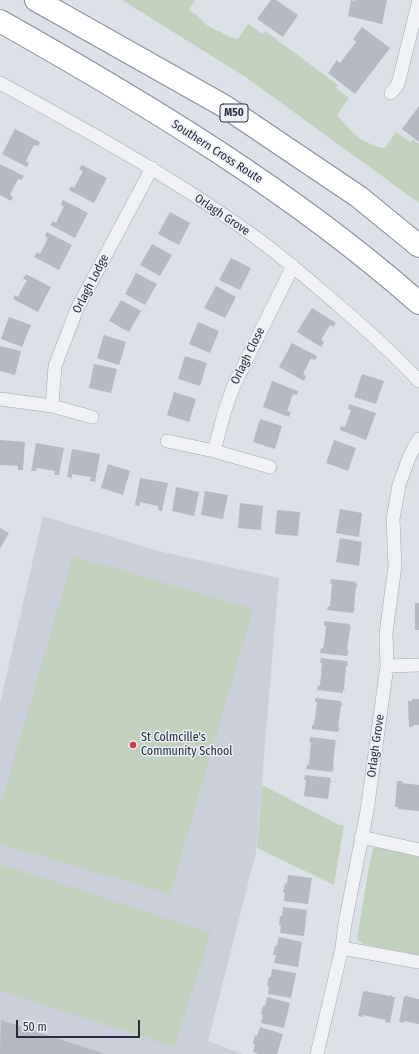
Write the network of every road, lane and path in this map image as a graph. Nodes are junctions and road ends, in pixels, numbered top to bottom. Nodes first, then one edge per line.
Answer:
1 (36, 0) edge
2 (419, 0) edge
3 (0, 21) edge
4 (0, 85) edge
5 (391, 93) dead end
6 (152, 168) junction
7 (419, 246) edge
8 (293, 266) junction
9 (419, 303) edge
10 (419, 381) edge
11 (0, 399) edge
12 (52, 406) junction
13 (92, 417) dead end
14 (419, 439) edge
15 (167, 440) dead end
16 (214, 451) junction
17 (270, 467) dead end
18 (387, 666) junction
19 (419, 666) edge
20 (361, 837) junction
21 (419, 850) edge
22 (342, 948) junction
23 (419, 962) edge
24 (317, 1054) edge

1 - 7 highway, M50
2 - 5 street
3 - 9 highway, Southern Cross Route
4 - 6 street, Orlagh Grove
6 - 8 street, Orlagh Grove
6 - 12 street, Orlagh Lodge
8 - 10 street, Orlagh Grove
8 - 16 street, Orlagh Close
11 - 12 street
12 - 13 street
14 - 18 street, Orlagh Grove
15 - 16 street
16 - 17 street
18 - 19 street
18 - 20 street, Orlagh Grove
20 - 21 street
20 - 22 street, Orlagh Grove
22 - 23 street
22 - 24 street, Orlagh Grove

